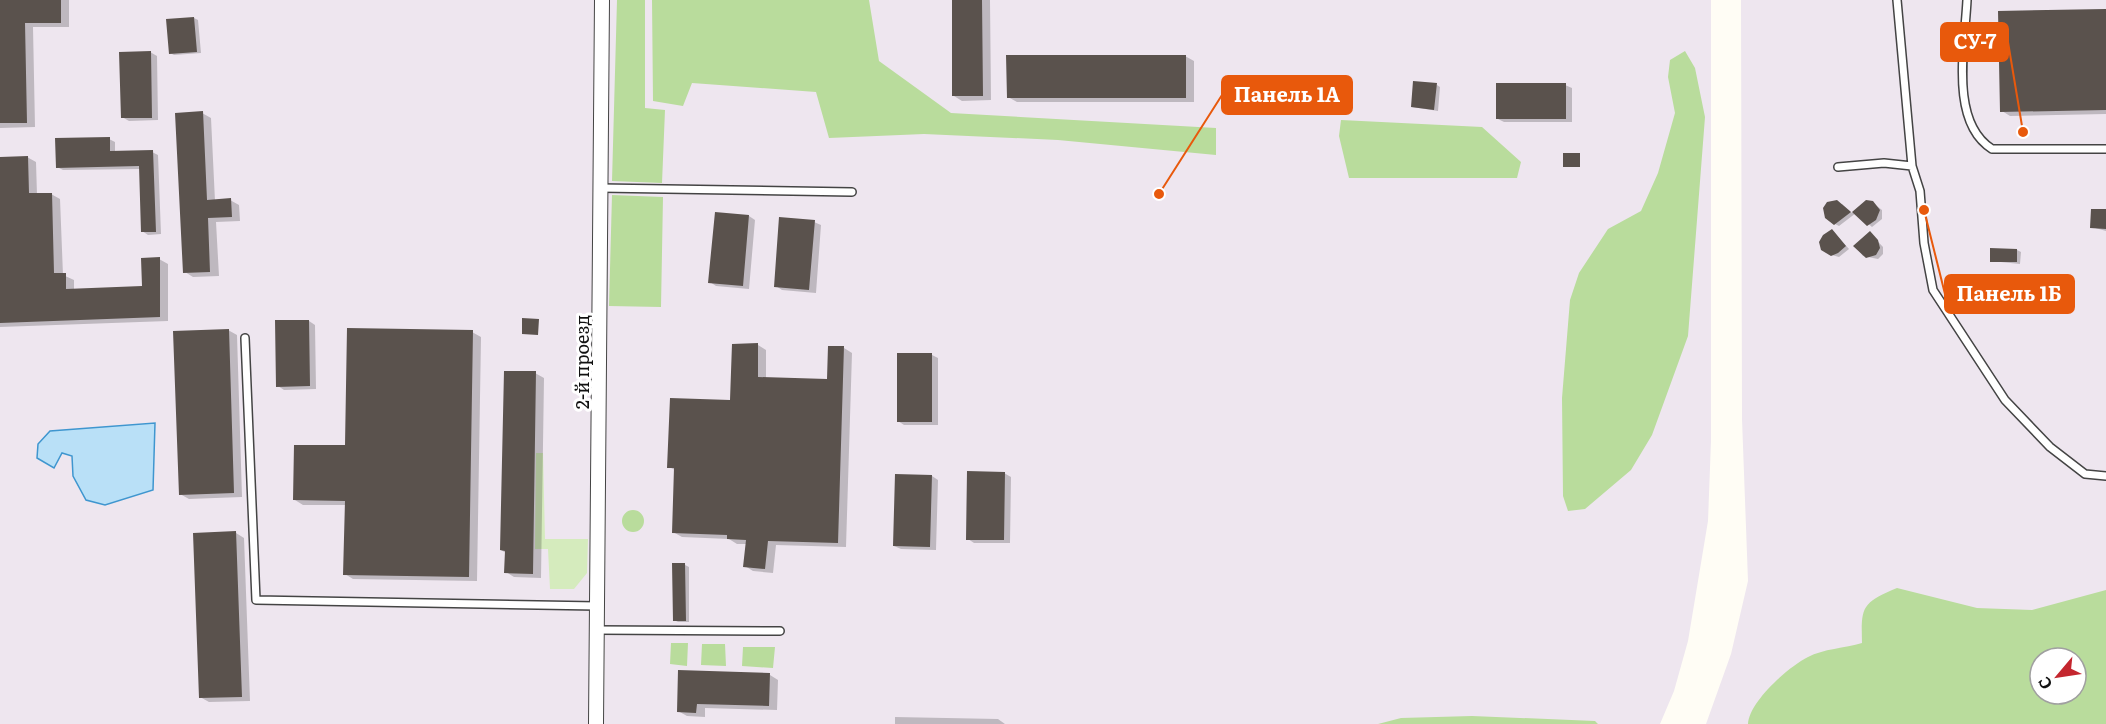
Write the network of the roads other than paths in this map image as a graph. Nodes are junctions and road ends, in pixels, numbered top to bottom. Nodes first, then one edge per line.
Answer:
1 (602, 0) edge
2 (1897, 0) edge
3 (1967, 0) edge
4 (2106, 148) edge
5 (1912, 166) junction
6 (1838, 167) dead end
7 (600, 188) junction
8 (852, 192) dead end
9 (245, 338) dead end
10 (2106, 476) edge
11 (597, 606) junction
12 (597, 630) junction
13 (780, 631) dead end
14 (596, 724) edge

1 - 7 street, 2-й проезд
2 - 5 lane
3 - 4 lane
5 - 6 lane
5 - 10 lane
7 - 8 lane
7 - 11 street, 2-й проезд
9 - 11 lane
11 - 12 street, 2-й проезд
12 - 13 lane
12 - 14 street, 2-й проезд

